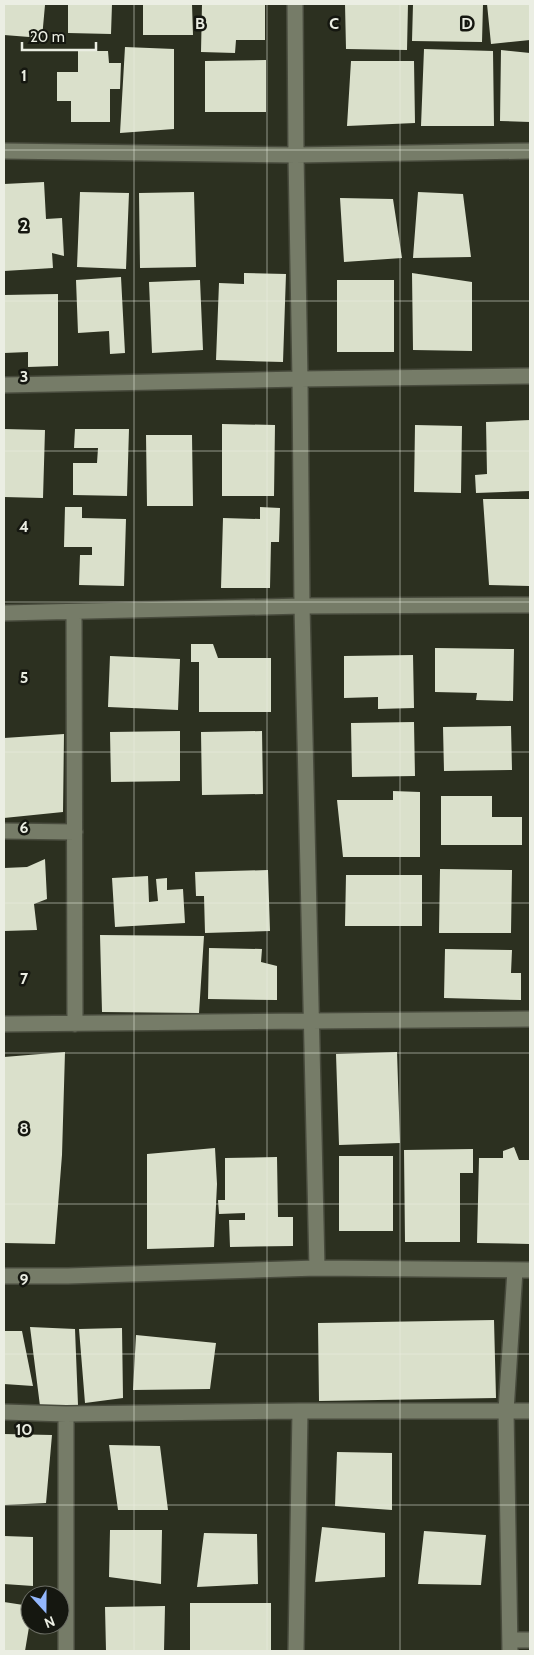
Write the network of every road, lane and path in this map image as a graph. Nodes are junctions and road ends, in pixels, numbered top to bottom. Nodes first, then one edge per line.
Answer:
1 (295, 4) edge
2 (4, 151) edge
3 (530, 151) edge
4 (296, 155) junction
5 (530, 376) edge
6 (300, 379) junction
7 (4, 385) edge
8 (530, 605) edge
9 (302, 606) junction
10 (74, 612) junction
11 (4, 613) edge
12 (4, 831) edge
13 (75, 832) junction
14 (530, 1019) edge
15 (310, 1022) junction
16 (4, 1024) edge
17 (75, 1024) junction
18 (317, 1268) junction
19 (523, 1270) edge
20 (4, 1276) edge
21 (300, 1411) junction
22 (506, 1411) junction
23 (530, 1411) edge
24 (4, 1412) edge
25 (66, 1414) junction
26 (530, 1640) edge
27 (510, 1646) edge
28 (66, 1651) edge
29 (296, 1651) edge

1 - 4 street
2 - 4 street
3 - 4 street
4 - 6 street
5 - 6 street
6 - 7 street
6 - 9 street
8 - 9 street
9 - 10 street
9 - 15 street
10 - 11 street
10 - 13 street
12 - 13 street
13 - 17 street
14 - 15 street
15 - 17 street
15 - 18 street
16 - 17 street
18 - 19 street
18 - 20 street
19 - 22 street
21 - 22 street
21 - 25 street
21 - 29 street
22 - 23 street
22 - 27 street
24 - 25 street
25 - 28 street
26 - 27 street

